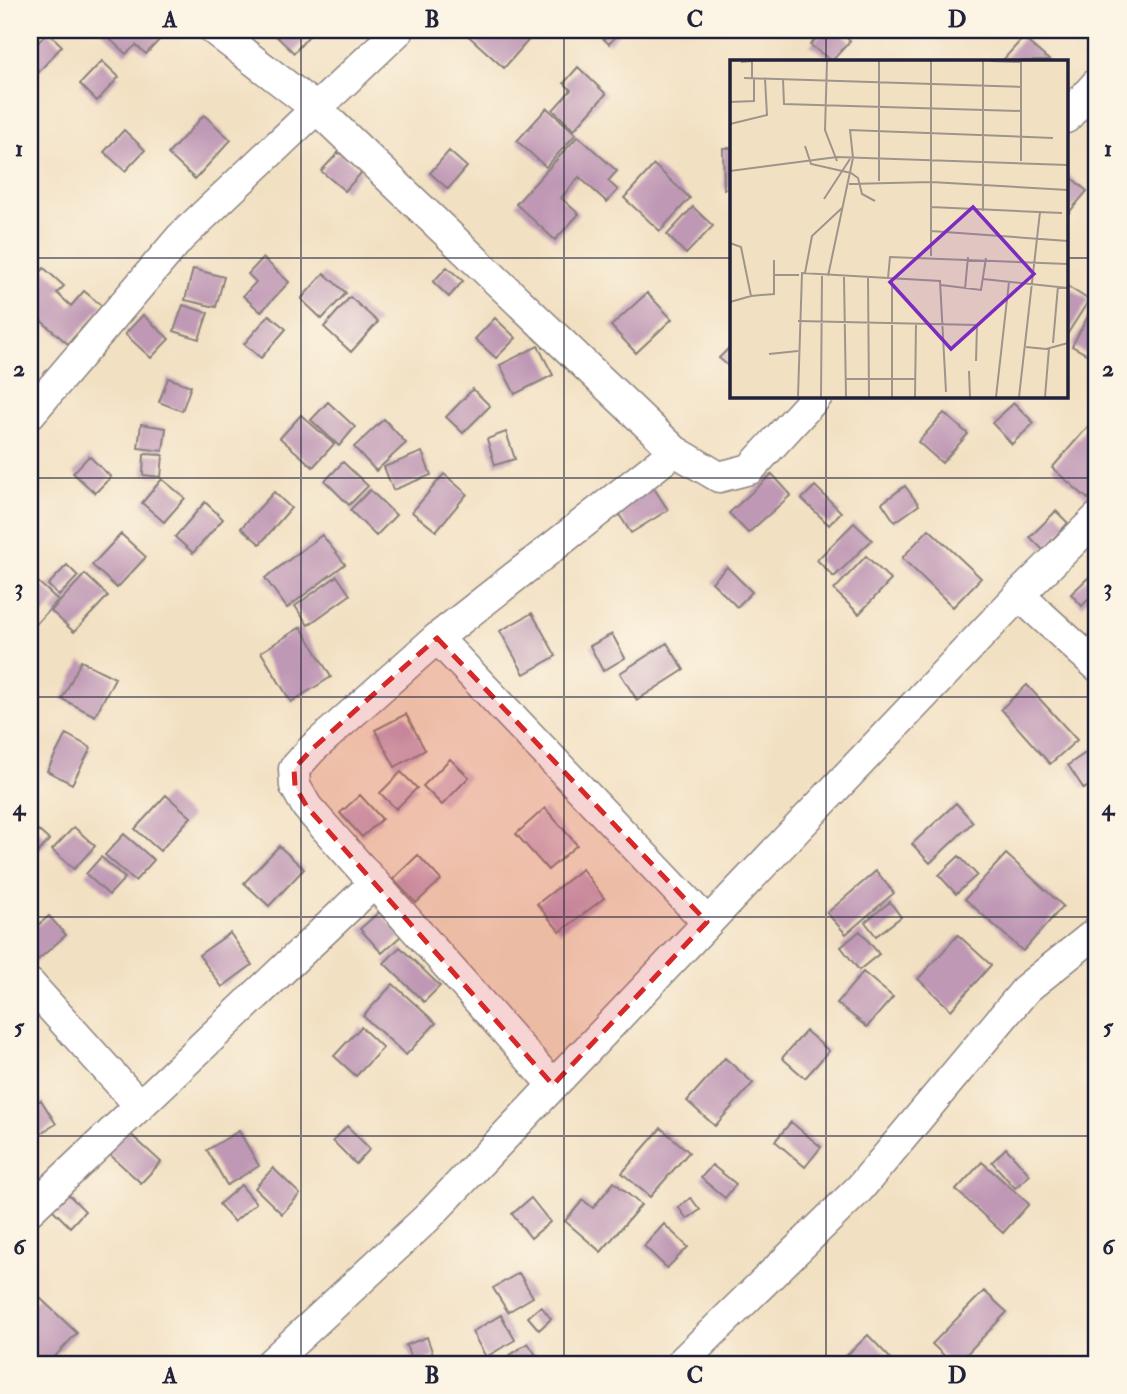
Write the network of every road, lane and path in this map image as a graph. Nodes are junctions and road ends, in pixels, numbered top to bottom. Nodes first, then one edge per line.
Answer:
1 (214, 30) edge
2 (399, 30) edge
3 (1097, 83) edge
4 (317, 108) junction
5 (1068, 116) edge
6 (816, 397) edge
7 (30, 414) edge
8 (675, 451) junction
9 (1097, 519) edge
10 (1019, 595) junction
11 (437, 638) junction
12 (1097, 666) edge
13 (374, 883) junction
14 (708, 922) junction
15 (1097, 932) edge
16 (30, 984) edge
17 (553, 1085) junction
18 (140, 1105) junction
19 (30, 1210) edge
20 (270, 1364) edge
21 (680, 1364) edge

1 - 4 street
2 - 4 street
3 - 5 street
4 - 7 street
4 - 8 street
6 - 8 street
8 - 11 street
9 - 10 street
10 - 12 street
10 - 14 street
11 - 13 street
11 - 14 street
13 - 17 street
13 - 18 street
14 - 17 street
15 - 21 street
16 - 18 street
17 - 20 street
18 - 19 street

